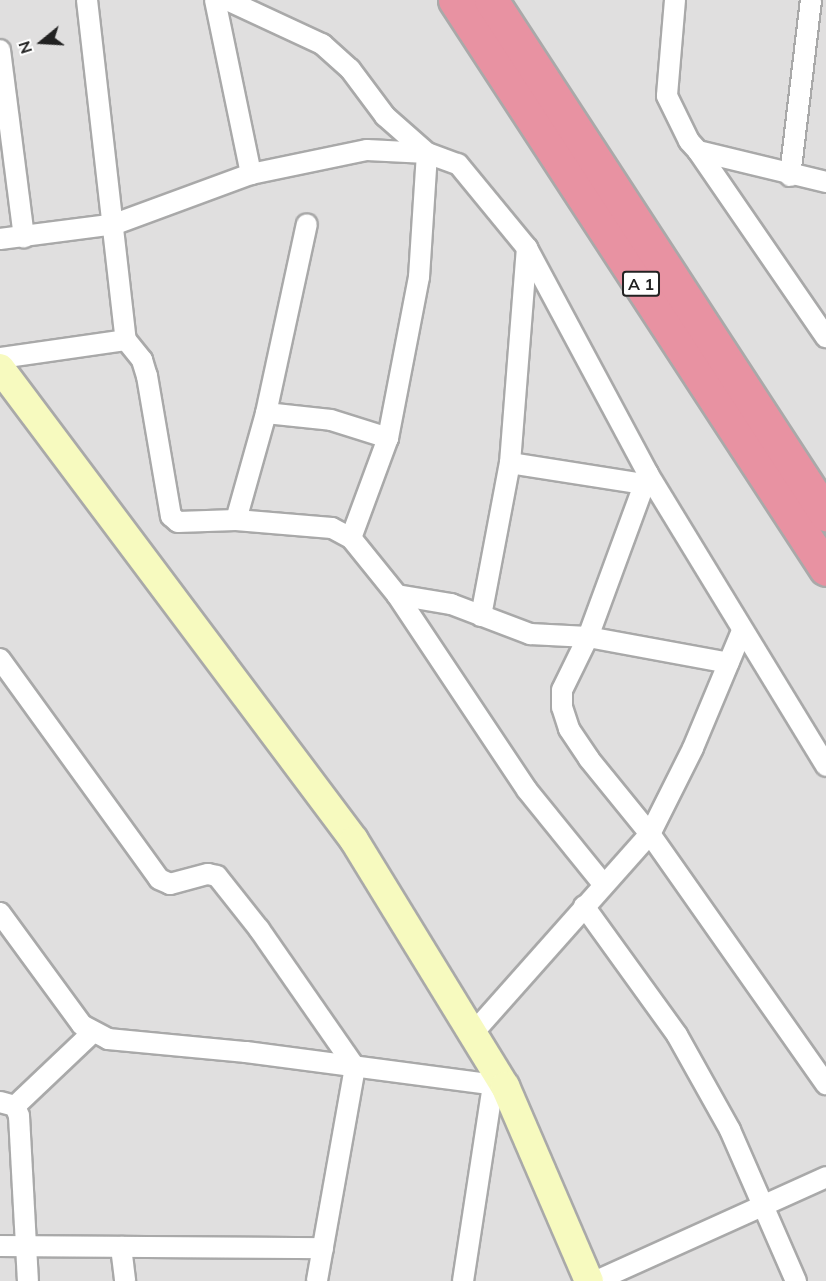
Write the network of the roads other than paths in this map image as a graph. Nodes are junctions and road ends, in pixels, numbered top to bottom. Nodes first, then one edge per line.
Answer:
1 (87, 0) edge
2 (215, 0) edge
3 (227, 0) edge
4 (456, 0) edge
5 (491, 0) edge
6 (675, 0) edge
7 (811, 0) edge
8 (0, 50) edge
9 (698, 151) junction
10 (427, 153) junction
11 (251, 174) junction
12 (790, 176) junction
13 (826, 182) edge
14 (115, 224) junction
15 (307, 224) dead end
16 (24, 237) junction
17 (0, 239) edge
18 (527, 248) junction
19 (826, 337) edge
20 (126, 340) junction
21 (0, 358) edge
22 (0, 368) edge
23 (266, 413) junction
24 (388, 438) junction
25 (510, 463) junction
26 (646, 479) junction
27 (826, 514) edge
28 (236, 520) junction
29 (351, 538) junction
30 (826, 569) edge
31 (396, 596) junction
32 (481, 616) junction
33 (742, 631) junction
34 (588, 637) junction
35 (0, 659) edge
36 (729, 663) junction
37 (826, 766) edge
38 (650, 834) junction
39 (604, 885) junction
40 (584, 906) junction
41 (0, 913) edge
42 (474, 1032) junction
43 (92, 1033) junction
44 (355, 1067) junction
45 (826, 1084) edge
46 (499, 1085) junction
47 (7, 1104) edge
48 (826, 1177) edge
49 (762, 1207) junction
50 (0, 1246) edge
51 (26, 1246) junction
52 (121, 1247) junction
53 (323, 1248) junction
54 (28, 1281) edge
55 (125, 1281) edge
56 (317, 1281) edge
57 (463, 1281) edge
58 (590, 1281) edge
59 (596, 1281) edge
60 (796, 1281) edge

1 - 14 street
2 - 11 street
3 - 10 street
4 - 30 highway, A 1
5 - 27 highway, A 1
6 - 9 street
7 - 12 street
8 - 16 street
9 - 12 street
9 - 19 street
10 - 11 street
10 - 18 street
10 - 24 street
11 - 14 street
12 - 13 street
14 - 16 street
14 - 20 street
15 - 23 street
16 - 17 street
18 - 25 street
18 - 26 street
20 - 21 street
20 - 28 street
22 - 42 street
23 - 24 street
23 - 28 street
24 - 29 street
25 - 26 street
25 - 32 street
26 - 33 street
26 - 34 street
28 - 29 street
29 - 31 street
31 - 32 street
31 - 39 street
32 - 34 street
33 - 36 street
33 - 37 street
34 - 36 street
34 - 38 street
35 - 44 street
36 - 38 street
38 - 39 street
38 - 45 street
39 - 40 street
40 - 42 street
40 - 49 street
41 - 43 street
42 - 46 street
43 - 44 street
43 - 47 street
44 - 46 street
44 - 53 street
46 - 57 street
46 - 58 street
47 - 51 street
48 - 49 street
49 - 59 street
49 - 60 street
50 - 51 street
51 - 52 street
51 - 54 street
52 - 53 street
52 - 55 street
53 - 56 street

